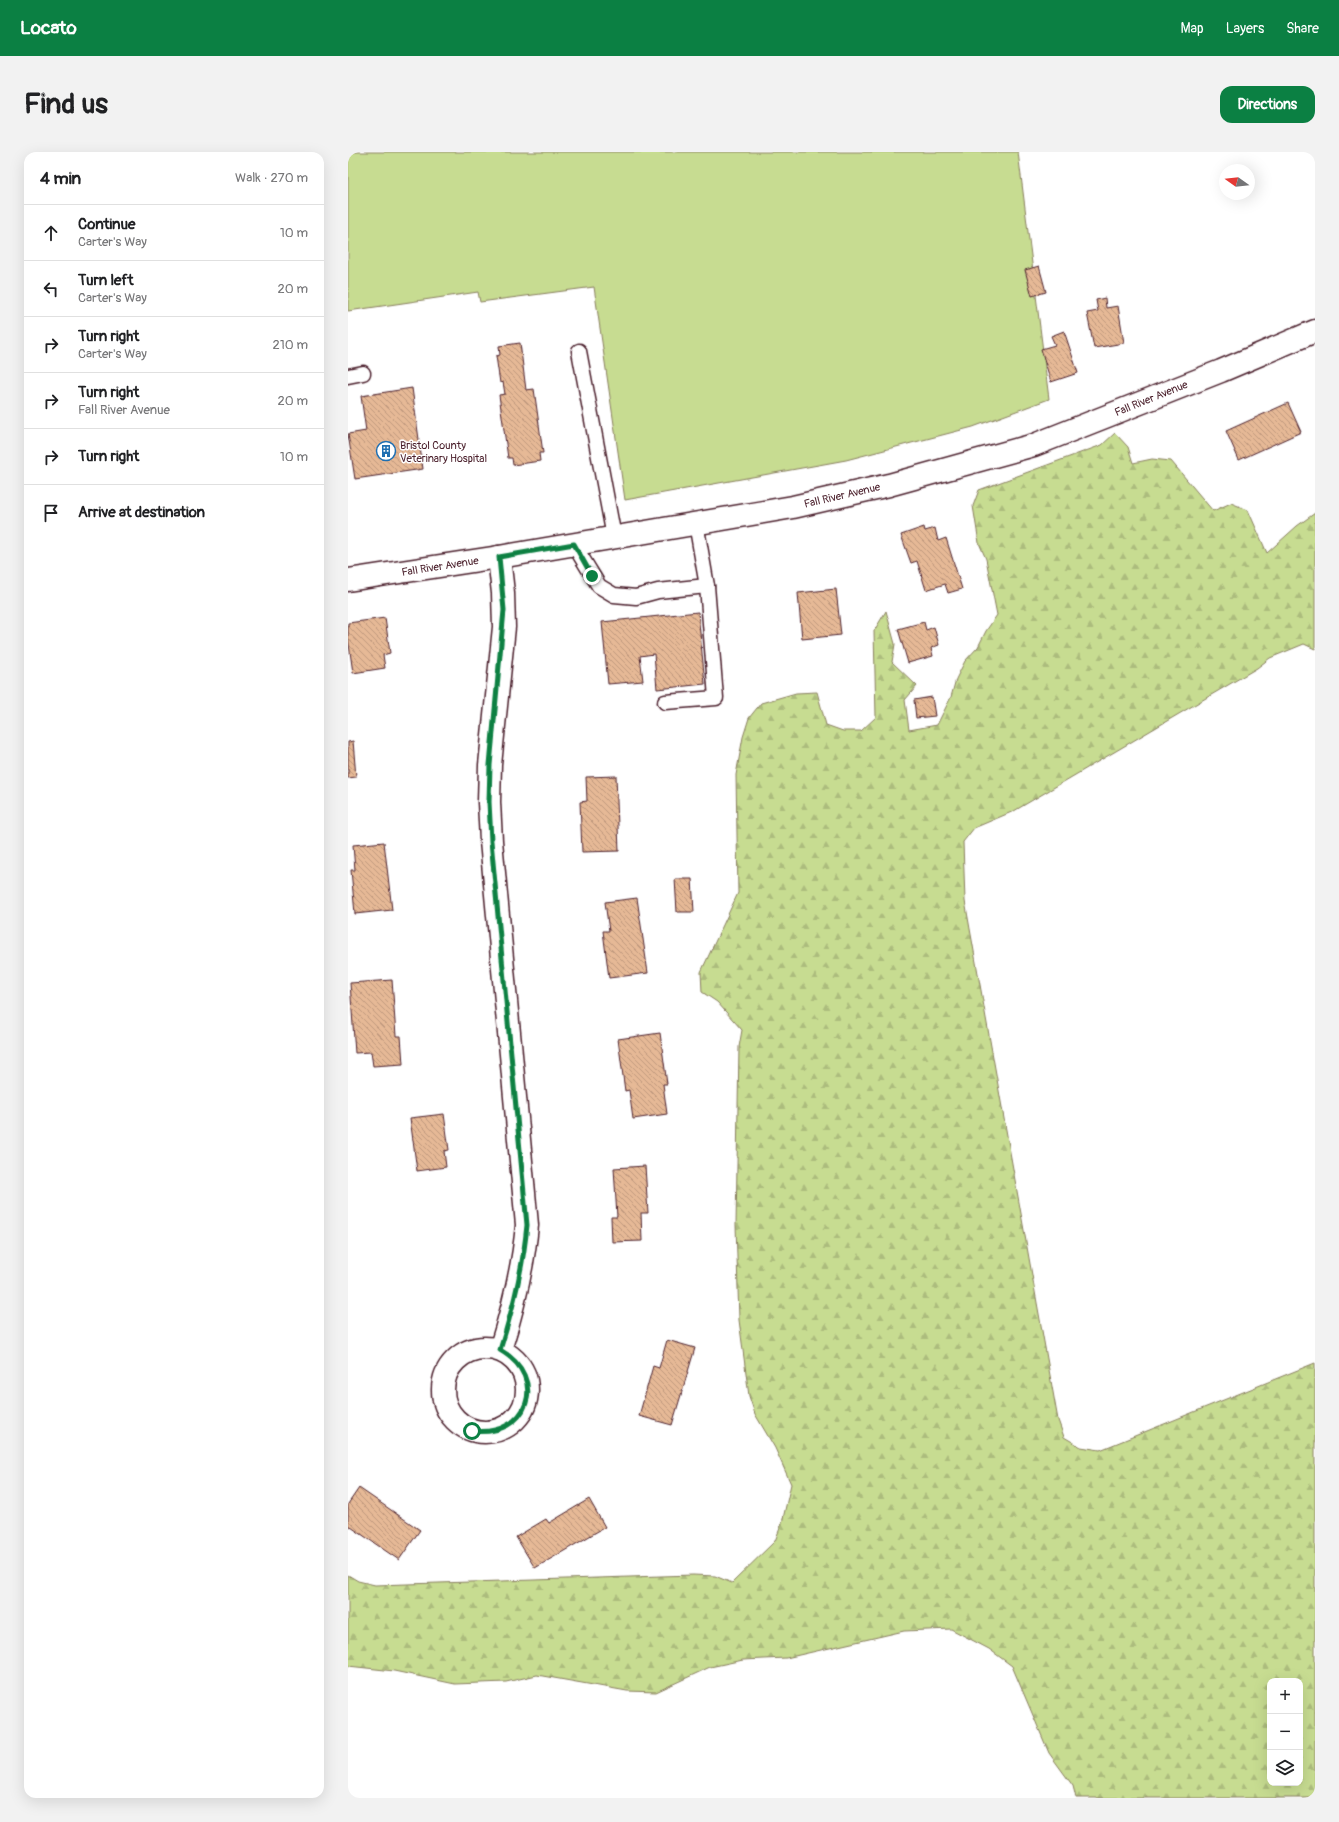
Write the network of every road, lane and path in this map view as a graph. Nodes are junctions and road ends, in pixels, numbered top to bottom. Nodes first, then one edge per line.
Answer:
1 (1314, 336) edge
2 (579, 351) dead end
3 (363, 373) dead end
4 (348, 376) edge
5 (696, 523) junction
6 (614, 538) junction
7 (574, 544) junction
8 (499, 557) junction
9 (348, 580) edge
10 (707, 586) junction
11 (666, 702) dead end
12 (500, 1350) dead end

1 - 5 main road, Fall River Avenue
2 - 6 lane
3 - 4 lane
5 - 6 main road, Fall River Avenue
5 - 10 lane
6 - 7 main road, Fall River Avenue
7 - 8 main road, Fall River Avenue
7 - 10 lane
8 - 9 main road, Fall River Avenue
8 - 12 main road
10 - 11 lane

